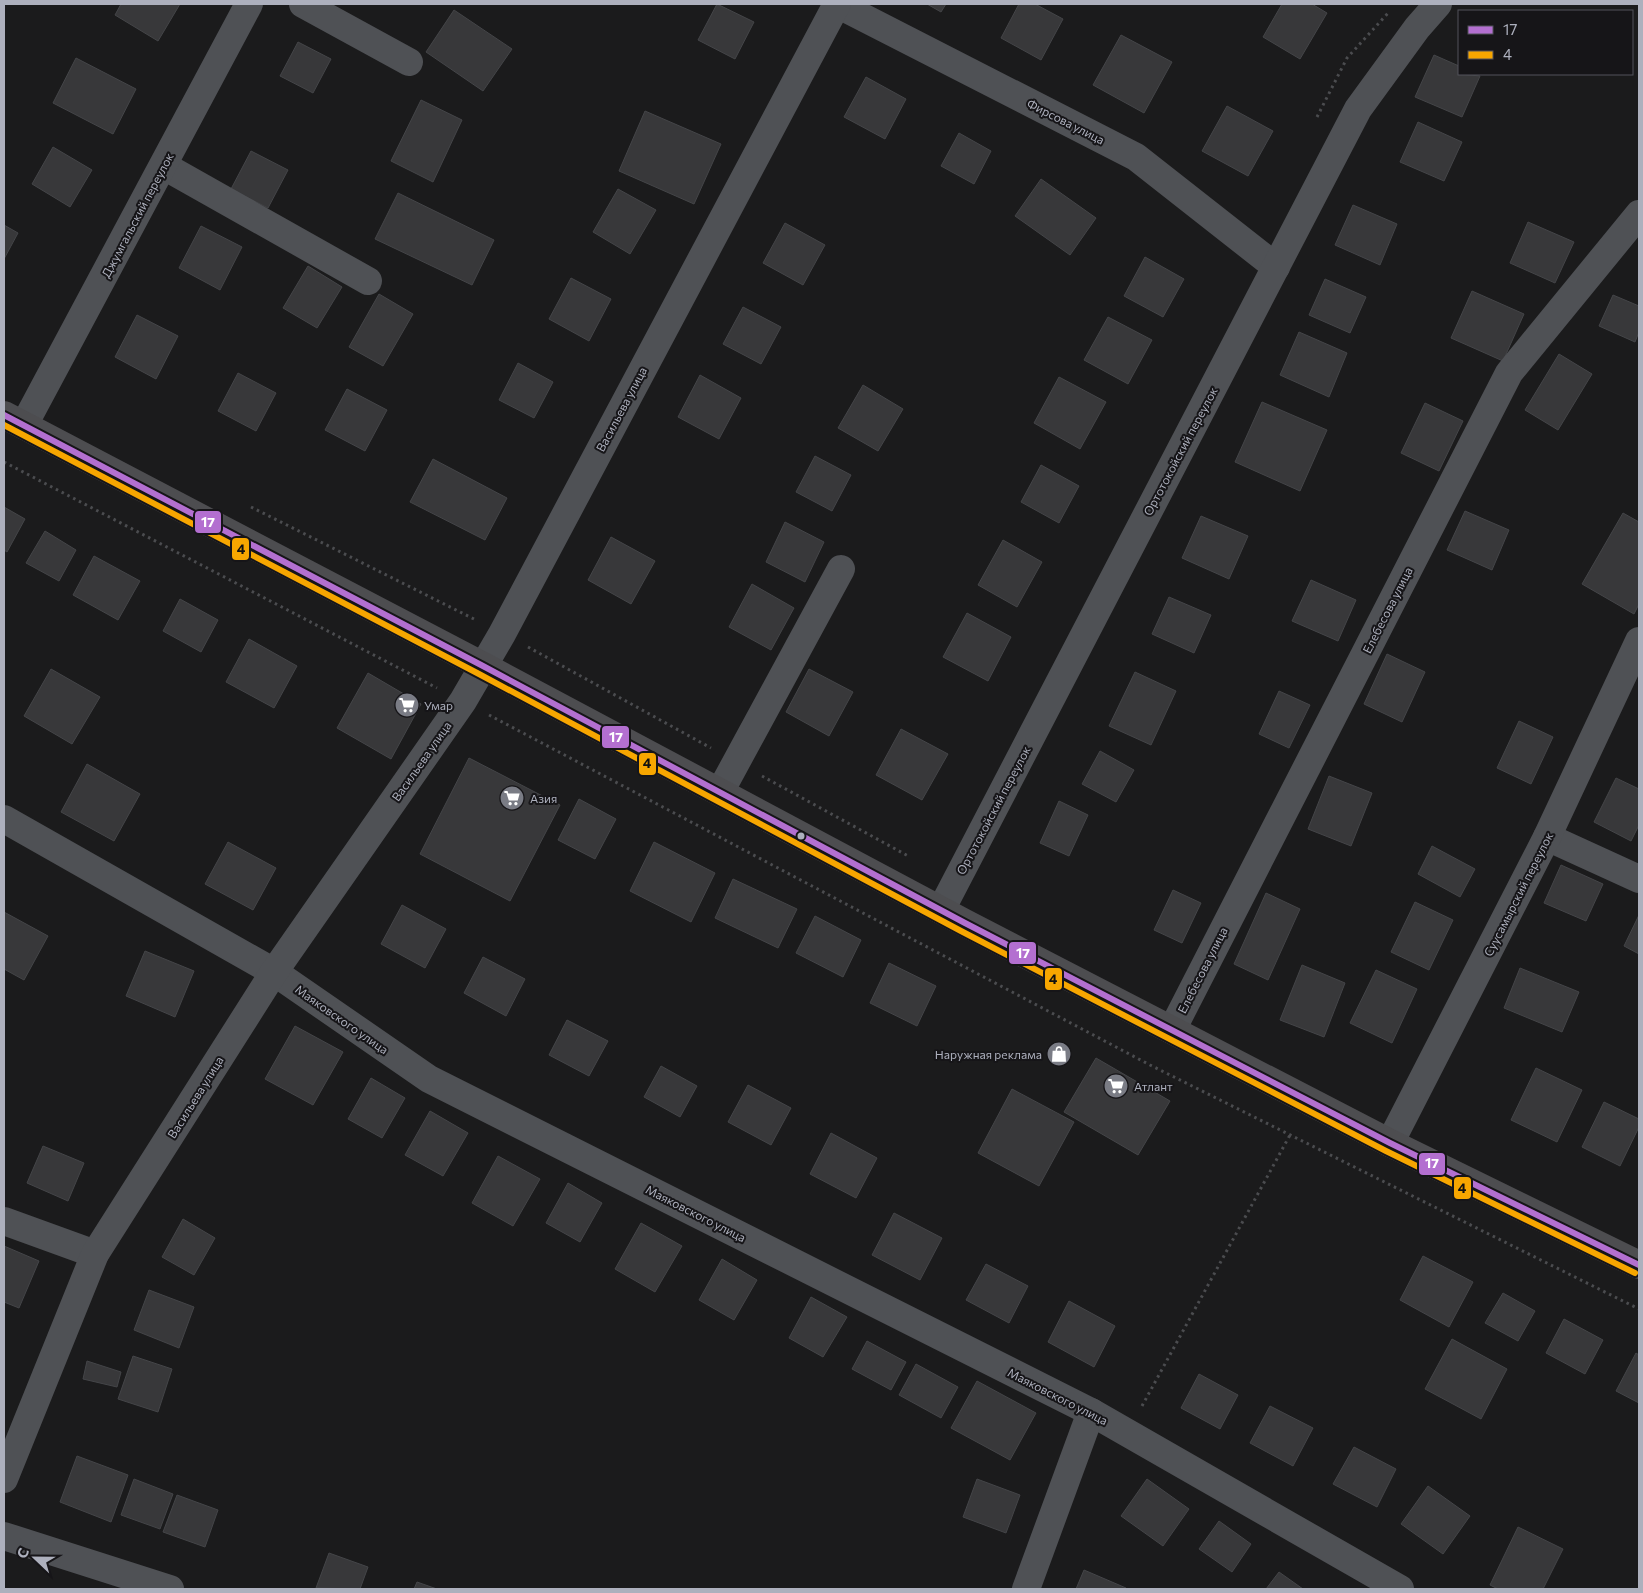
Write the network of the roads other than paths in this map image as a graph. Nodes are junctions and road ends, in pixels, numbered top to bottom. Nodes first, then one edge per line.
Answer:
1 (249, 4) edge
2 (303, 4) edge
3 (837, 4) edge
4 (1438, 4) edge
5 (409, 62) dead end
6 (164, 166) junction
7 (1639, 214) edge
8 (1276, 267) junction
9 (368, 281) dead end
10 (14, 420) edge
11 (841, 569) dead end
12 (1639, 641) edge
13 (483, 666) junction
14 (720, 792) junction
15 (4, 819) edge
16 (1547, 837) junction
17 (1639, 879) edge
18 (941, 910) junction
19 (274, 972) junction
20 (1172, 1030) junction
21 (1390, 1143) junction
22 (4, 1221) edge
23 (95, 1254) junction
24 (1639, 1265) edge
25 (1091, 1412) junction
26 (4, 1479) edge
27 (4, 1536) edge
28 (170, 1589) edge
29 (1026, 1589) edge
30 (1400, 1589) edge

1 - 6 street, Джумгальский переулок
2 - 5 street
3 - 8 street, Фирсова улица
3 - 13 street, Васильева улица
4 - 8 street, Ортотокойский переулок
6 - 9 street
6 - 10 street, Джумгальский переулок
7 - 20 street, Елебесова улица
8 - 18 street, Ортотокойский переулок
10 - 13 main road
11 - 14 street
12 - 16 street, Суусамырский переулок
13 - 14 main road
13 - 19 street, Васильева улица
14 - 18 main road
15 - 19 street, Маяковского улица
16 - 17 street
16 - 21 street, Суусамырский переулок
18 - 20 main road
19 - 23 street, Васильева улица
19 - 25 street, Маяковского улица
20 - 21 main road
21 - 24 main road
22 - 23 street
23 - 26 street, Васильева улица
25 - 29 street
25 - 30 street, Маяковского улица
27 - 28 street

